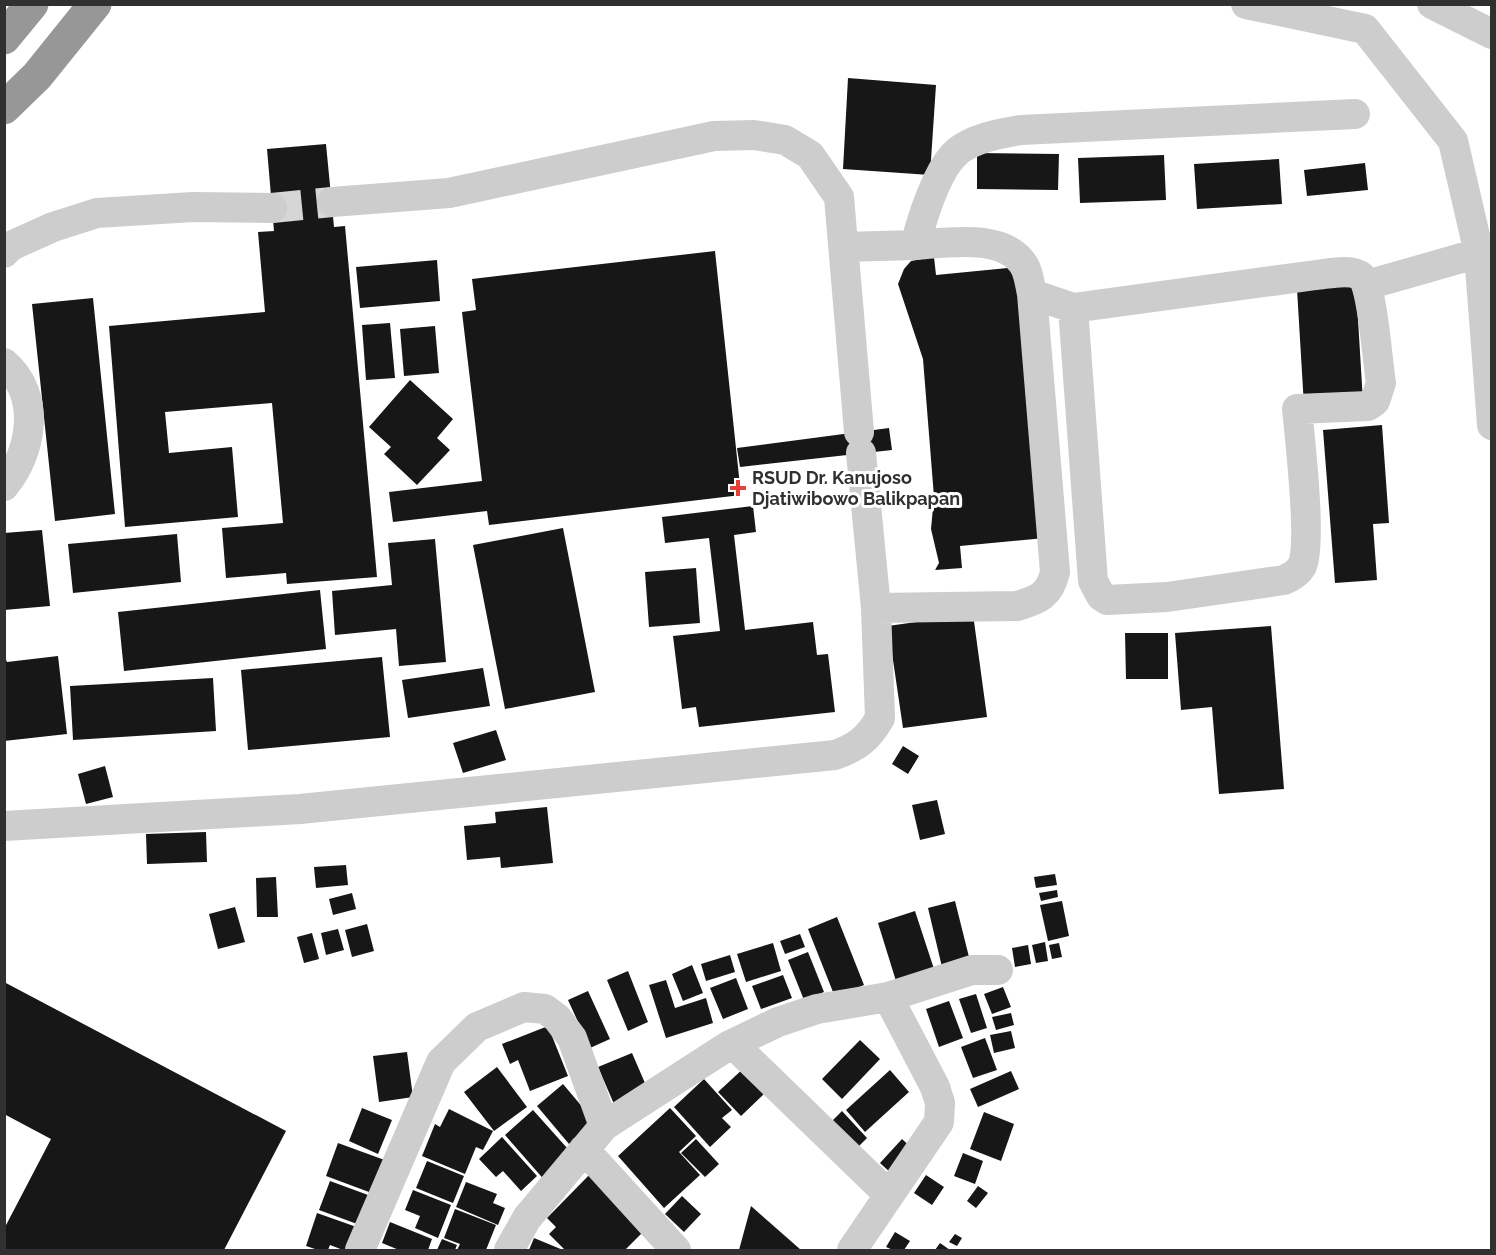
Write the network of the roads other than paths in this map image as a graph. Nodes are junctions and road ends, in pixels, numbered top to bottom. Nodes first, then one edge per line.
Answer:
1 (32, 4) edge
2 (95, 4) edge
3 (1246, 4) edge
4 (1432, 4) edge
5 (1491, 34) edge
6 (4, 39) edge
7 (4, 108) edge
8 (1355, 114) dead end
9 (332, 202) tunnel mouth
10 (272, 208) tunnel mouth
11 (915, 244) junction
12 (844, 247) junction
13 (1485, 252) edge
14 (4, 253) edge
15 (1367, 285) junction
16 (1032, 294) junction
17 (1072, 309) junction
18 (4, 363) edge
19 (1491, 425) edge
20 (4, 486) edge
21 (876, 608) junction
22 (4, 826) edge
23 (998, 969) dead end
24 (888, 997) junction
25 (733, 1044) junction
26 (604, 1126) junction
27 (584, 1149) junction
28 (889, 1195) junction
29 (360, 1251) edge
30 (509, 1251) edge
31 (676, 1251) edge
32 (852, 1251) edge

1 - 6 highway
2 - 7 highway
3 - 13 street
4 - 5 street
8 - 11 street
9 - 12 street
10 - 14 street
11 - 12 street
11 - 16 street
12 - 21 street
13 - 15 street
13 - 19 street
15 - 17 street
15 - 17 street
16 - 17 street
16 - 21 street
18 - 20 street
21 - 22 street
23 - 24 street
24 - 25 street
24 - 28 street
25 - 26 street
25 - 28 street
26 - 27 street
26 - 29 street
27 - 30 street
27 - 31 street
28 - 32 street

